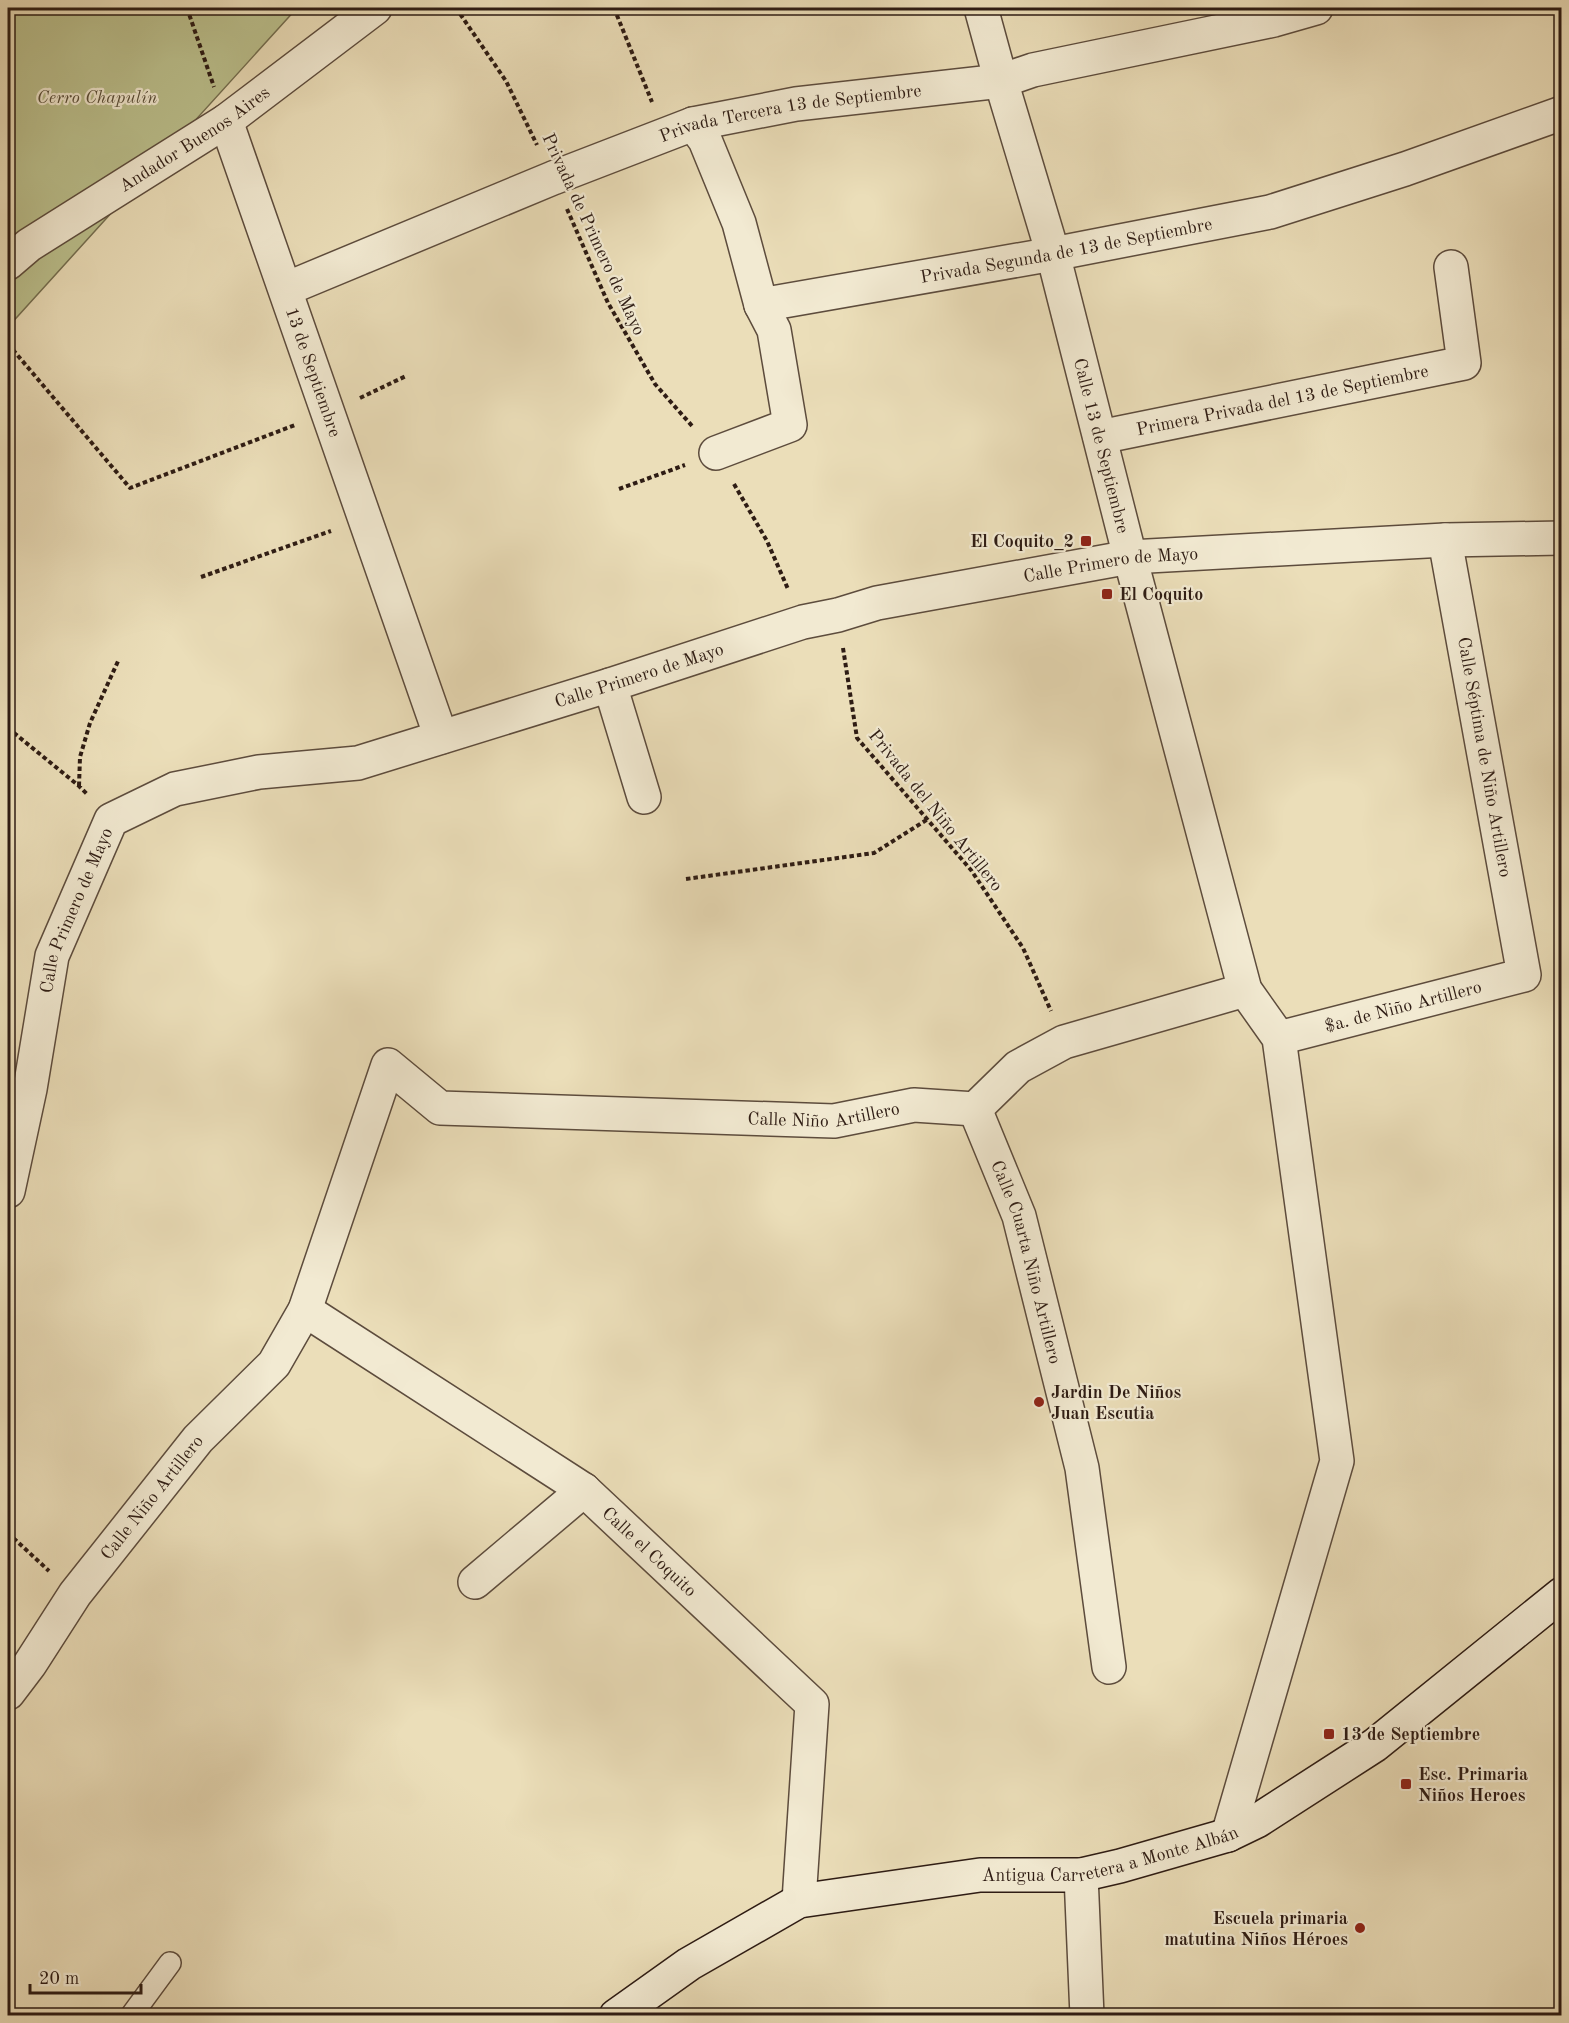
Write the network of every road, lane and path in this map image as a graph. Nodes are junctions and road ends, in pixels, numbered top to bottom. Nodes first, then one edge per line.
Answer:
1 (187, 8) edge
2 (375, 8) edge
3 (456, 8) edge
4 (614, 8) edge
5 (981, 8) edge
6 (1316, 8) edge
7 (1001, 81) junction
8 (1562, 113) edge
9 (226, 121) junction
10 (680, 129) junction
11 (553, 178) junction
12 (1053, 254) junction
13 (8, 263) edge
14 (1451, 267) dead end
15 (286, 289) junction
16 (761, 305) junction
17 (8, 344) edge
18 (406, 376) dead end
19 (329, 413) junction
20 (1100, 437) junction
21 (716, 453) junction
22 (620, 489) dead end
23 (365, 519) junction
24 (1562, 538) edge
25 (1445, 540) junction
26 (1130, 557) junction
27 (201, 577) dead end
28 (838, 615) junction
29 (803, 622) junction
30 (119, 659) dead end
31 (610, 685) junction
32 (8, 728) edge
33 (441, 737) junction
34 (79, 786) junction
35 (645, 797) dead end
36 (928, 819) junction
37 (111, 820) junction
38 (686, 879) dead end
39 (1524, 975) joint
40 (1245, 990) junction
41 (1279, 1038) junction
42 (1064, 1042) junction
43 (975, 1108) junction
44 (8, 1191) edge
45 (305, 1310) junction
46 (584, 1490) junction
47 (8, 1533) edge
48 (475, 1582) dead end
49 (75, 1594) junction
50 (1562, 1594) edge
51 (1109, 1667) dead end
52 (8, 1693) edge
53 (1228, 1834) junction
54 (1081, 1875) junction
55 (799, 1901) junction
56 (170, 1962) dead end
57 (130, 2016) edge
58 (616, 2016) edge
59 (1087, 2016) edge

1 - 9 path
2 - 9 street, Andador Buenos Aires
3 - 11 path, Privada de Primero de Mayo
4 - 10 path
5 - 7 street, Calle 13 de Septiembre
6 - 7 street, Privada Tercera 13 de Septiembre
7 - 10 street, Privada Tercera 13 de Septiembre
7 - 12 street, Calle 13 de Septiembre
8 - 12 street, Privada Segunda de 13 de Septiembre
9 - 13 street, Andador Buenos Aires
9 - 15 street, 13 de Septiembre
10 - 11 street, Privada Tercera 13 de Septiembre
10 - 16 street
11 - 15 street, Privada Tercera 13 de Septiembre
11 - 21 path, Privada de Primero de Mayo
12 - 16 street, Privada Segunda de 13 de Septiembre
12 - 20 street, Calle 13 de Septiembre
14 - 20 street, Primera Privada del 13 de Septiembre
15 - 19 street, 13 de Septiembre
16 - 21 street
17 - 19 path
18 - 19 path
19 - 23 street, 13 de Septiembre
20 - 26 street, Calle 13 de Septiembre
21 - 22 path
21 - 29 path, Privada de Primero de Mayo
23 - 27 path
23 - 33 street, 13 de Septiembre
24 - 25 street, Calle Primero de Mayo
25 - 26 street, Calle Primero de Mayo
25 - 39 street, Calle Séptima de Niño Artillero
26 - 28 street, Calle Primero de Mayo
26 - 40 street, Calle 13 de Septiembre
28 - 29 street, Calle Primero de Mayo
28 - 36 path, Privada del Niño Artillero
29 - 31 street, Calle Primero de Mayo
30 - 34 path
31 - 33 street, Calle Primero de Mayo
31 - 35 street
32 - 34 path
33 - 37 street, Calle Primero de Mayo
34 - 37 path
36 - 38 path
36 - 42 path, Privada del Niño Artillero
37 - 44 street, Calle Primero de Mayo
39 - 41 street, $a. de Niño Artillero
40 - 41 street
40 - 42 street
41 - 53 street
42 - 43 street
43 - 45 street, Calle Niño Artillero
43 - 51 street, Calle Cuarta Niño Artillero
45 - 46 street, Calle el Coquito
45 - 49 street, Calle Niño Artillero
46 - 48 street
46 - 55 street, Calle el Coquito
47 - 49 path
49 - 52 street, Calle Niño Artillero
50 - 53 street, Antigua Carretera a Monte Albán
53 - 54 street, Antigua Carretera a Monte Albán
54 - 55 street, Antigua Carretera a Monte Albán
54 - 59 street
55 - 58 street, Antigua Carretera a Monte Albán
56 - 57 lane

